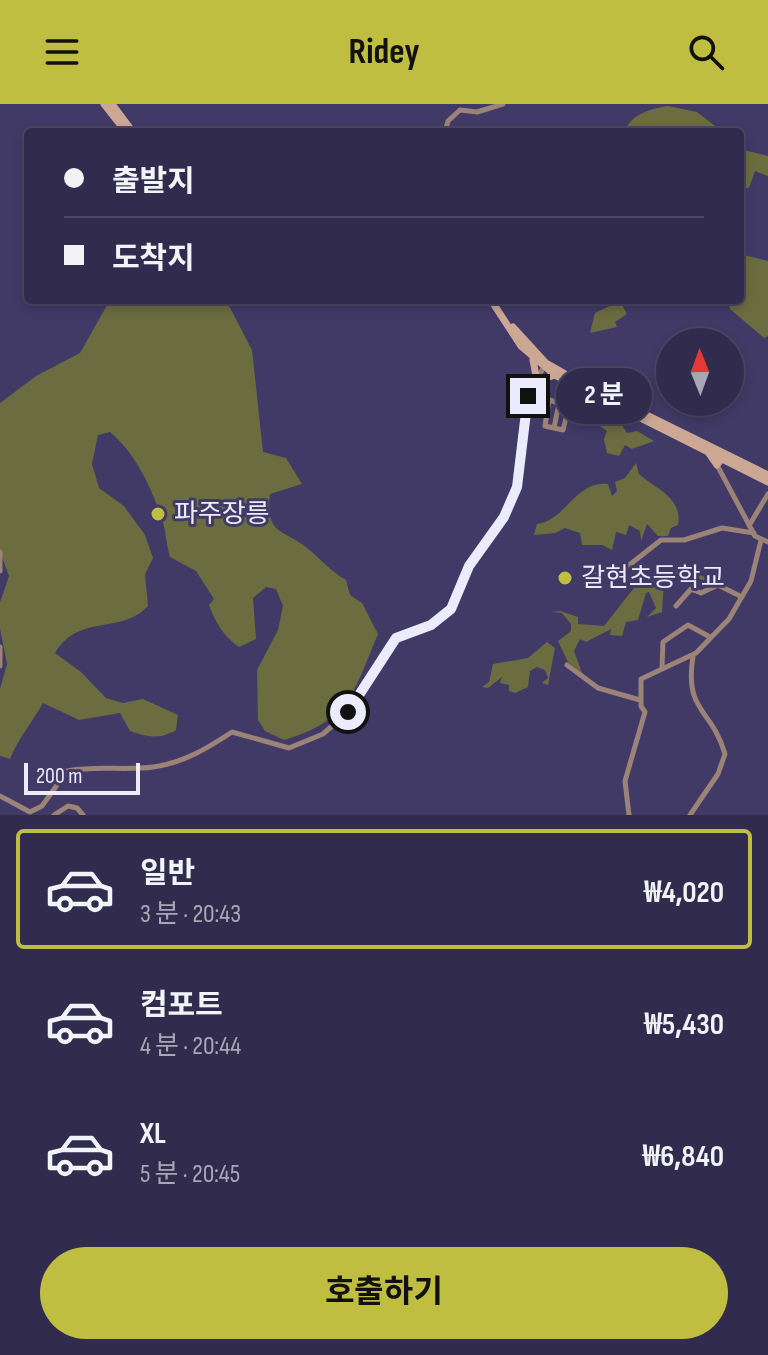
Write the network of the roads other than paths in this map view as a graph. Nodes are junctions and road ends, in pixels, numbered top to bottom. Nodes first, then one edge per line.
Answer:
1 (104, 104) edge
2 (112, 104) edge
3 (503, 104) edge
4 (123, 128) edge
5 (130, 128) edge
6 (446, 128) edge
7 (495, 304) edge
8 (496, 304) edge
9 (533, 358) junction
10 (545, 365) junction
11 (555, 375) junction
12 (537, 381) junction
13 (540, 391) dead end
14 (549, 400) junction
15 (559, 403) junction
16 (554, 428) junction
17 (719, 462) junction
18 (768, 475) edge
19 (768, 482) edge
20 (768, 494) edge
21 (749, 525) junction
22 (754, 533) junction
23 (764, 541) edge
24 (0, 552) edge
25 (0, 571) edge
26 (589, 571) dead end
27 (742, 597) junction
28 (676, 606) dead end
29 (710, 637) junction
30 (0, 647) edge
31 (693, 655) junction
32 (567, 665) dead end
33 (0, 666) edge
34 (662, 667) junction
35 (640, 700) junction
36 (0, 796) edge
37 (54, 815) edge
38 (83, 815) edge
39 (629, 815) edge
40 (690, 815) edge

1 - 4 main road
2 - 5 main road
3 - 6 street
7 - 9 main road
8 - 10 main road
9 - 10 main road
9 - 12 main road
10 - 11 main road
10 - 12 street
10 - 18 main road
11 - 12 main road
11 - 17 main road
12 - 36 street
13 - 14 street
14 - 15 street
14 - 16 street
15 - 16 street
15 - 16 street
17 - 19 main road
17 - 21 street
20 - 21 street
21 - 22 street
22 - 23 street
22 - 26 street
23 - 27 street
24 - 25 street
27 - 28 street
27 - 29 street
29 - 31 street
29 - 34 street
30 - 33 street
31 - 34 street
31 - 40 street
32 - 35 street
34 - 35 street
35 - 39 street
37 - 38 street

